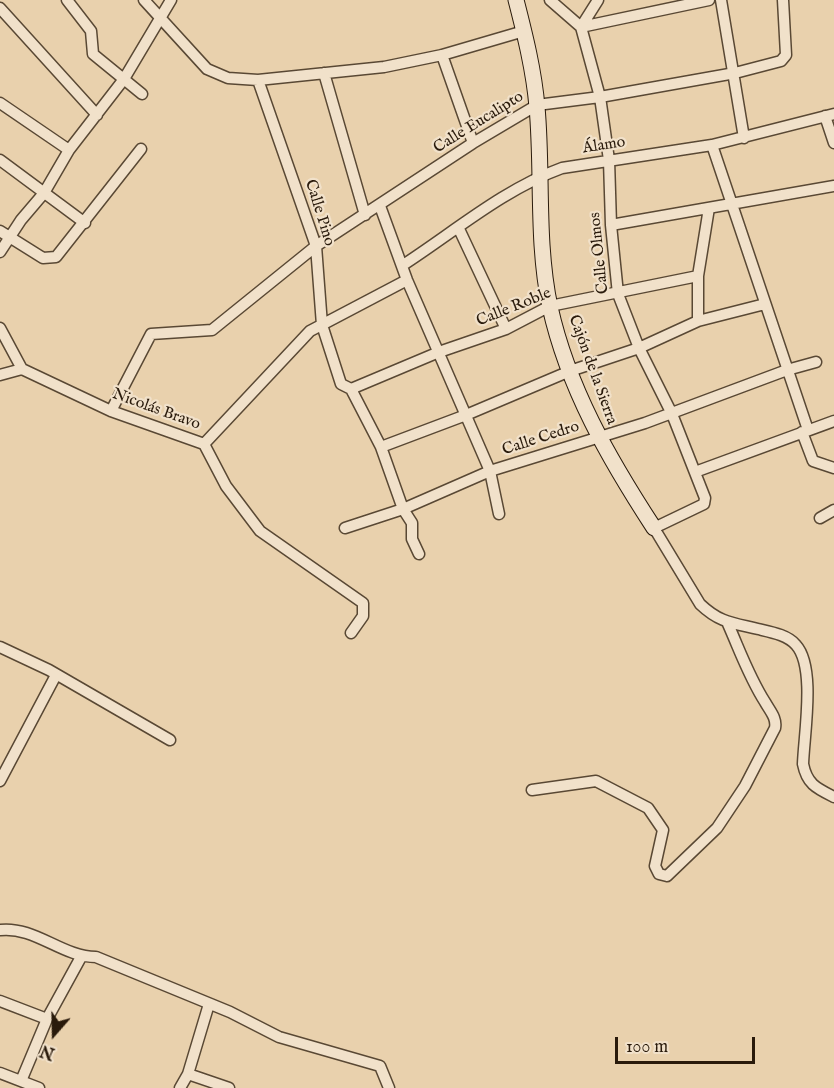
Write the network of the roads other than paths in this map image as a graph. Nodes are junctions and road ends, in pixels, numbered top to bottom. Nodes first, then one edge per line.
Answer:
1 (67, 0) edge
2 (144, 0) edge
3 (171, 0) edge
4 (516, 0) edge
5 (550, 0) edge
6 (598, 0) edge
7 (709, 0) edge
8 (721, 0) edge
9 (783, 0) edge
10 (664, 5) edge
11 (0, 8) edge
12 (161, 20) junction
13 (581, 27) junction
14 (524, 31) junction
15 (442, 55) junction
16 (324, 73) junction
17 (735, 73) junction
18 (124, 79) junction
19 (258, 80) junction
20 (142, 94) dead end
21 (600, 97) junction
22 (0, 103) edge
23 (537, 105) junction
24 (97, 115) junction
25 (830, 115) edge
26 (744, 138) junction
27 (473, 143) junction
28 (834, 143) edge
29 (712, 145) junction
30 (141, 149) dead end
31 (69, 150) junction
32 (0, 160) edge
33 (609, 160) junction
34 (540, 176) junction
35 (834, 186) edge
36 (44, 193) junction
37 (732, 203) junction
38 (380, 206) junction
39 (709, 208) junction
40 (364, 215) junction
41 (85, 224) junction
42 (611, 225) junction
43 (459, 228) junction
44 (5, 234) edge
45 (316, 246) junction
46 (0, 252) edge
47 (403, 265) junction
48 (698, 276) junction
49 (407, 280) junction
50 (618, 294) junction
51 (765, 304) junction
52 (550, 306) junction
53 (698, 321) junction
54 (322, 325) junction
55 (0, 328) edge
56 (506, 329) junction
57 (639, 348) junction
58 (439, 352) junction
59 (816, 362) dead end
60 (22, 369) junction
61 (570, 370) junction
62 (787, 370) junction
63 (0, 375) edge
64 (351, 389) junction
65 (111, 411) junction
66 (672, 414) junction
67 (466, 415) junction
68 (834, 421) edge
69 (805, 431) junction
70 (597, 437) junction
71 (204, 444) junction
72 (381, 447) junction
73 (834, 468) edge
74 (490, 471) junction
75 (695, 472) junction
76 (403, 509) junction
77 (834, 510) edge
78 (499, 514) dead end
79 (820, 519) dead end
80 (345, 528) dead end
81 (654, 528) junction
82 (419, 554) dead end
83 (728, 624) junction
84 (351, 633) dead end
85 (0, 646) edge
86 (56, 675) junction
87 (170, 740) dead end
88 (0, 781) edge
89 (532, 790) dead end
90 (834, 797) edge
91 (0, 930) edge
92 (81, 957) junction
93 (0, 1001) edge
94 (210, 1004) junction
95 (47, 1019) junction
96 (0, 1073) edge
97 (188, 1074) junction
98 (21, 1081) junction
99 (39, 1088) edge
100 (180, 1088) edge
101 (229, 1088) edge
102 (389, 1088) edge

1 - 18 street
2 - 12 street
3 - 12 street
4 - 14 street, Cajón de la Sierra
5 - 13 street
6 - 13 street
7 - 10 street
8 - 17 street
9 - 17 street, Calle Eucalipto
10 - 13 street
11 - 24 street
12 - 18 street
12 - 19 street
13 - 21 street, Calle Olmos
14 - 15 street
14 - 23 street, Cajón de la Sierra
15 - 16 street
15 - 27 street
16 - 19 street
16 - 40 street
17 - 21 street, Calle Eucalipto
17 - 26 street
18 - 20 street
18 - 24 street
19 - 45 street, Calle Pino
21 - 23 street, Calle Eucalipto
21 - 33 street, Calle Olmos
22 - 31 street
23 - 27 street, Calle Eucalipto
23 - 34 street, Cajón de la Sierra
24 - 31 street
25 - 26 street, Álamo
25 - 28 street
26 - 29 street, Álamo
27 - 38 street, Calle Eucalipto
29 - 33 street, Álamo
29 - 37 street
30 - 41 street
31 - 36 street
32 - 36 street
33 - 34 street, Álamo
33 - 42 street, Calle Olmos
34 - 43 street, Álamo
34 - 52 street, Cajón de la Sierra
35 - 37 street
36 - 41 street
36 - 44 street
37 - 39 street
37 - 51 street
38 - 40 street, Calle Eucalipto
38 - 47 street
39 - 42 street
39 - 48 street
40 - 45 street, Calle Eucalipto
41 - 44 street
42 - 50 street, Calle Olmos
43 - 47 street, Álamo
43 - 56 street
44 - 46 street
45 - 54 street, Calle Pino
45 - 65 street, Calle Eucalipto
47 - 49 street
48 - 50 street, Calle Roble
48 - 53 street
49 - 54 street
49 - 58 street
50 - 52 street, Calle Roble
50 - 57 street, Calle Olmos
51 - 53 street
51 - 62 street
52 - 56 street, Calle Roble
52 - 61 street, Cajón de la Sierra
53 - 57 street
54 - 64 street, Calle Pino
54 - 71 street
55 - 60 street
56 - 58 street, Calle Roble
57 - 61 street
57 - 66 street, Calle Olmos
58 - 64 street, Calle Roble
58 - 67 street
59 - 62 street, Calle Cedro
60 - 63 street
60 - 65 street, Nicolás Bravo
61 - 67 street
61 - 70 street, Cajón de la Sierra
62 - 66 street, Calle Cedro
62 - 69 street
64 - 72 street, Calle Pino
65 - 71 street, Nicolás Bravo
66 - 70 street, Calle Cedro
66 - 75 street, Calle Olmos
67 - 72 street
67 - 74 street
68 - 69 street
69 - 73 street
69 - 75 street
70 - 74 street, Calle Cedro
70 - 81 street, Cajón de la Sierra
71 - 84 street, Nicolás Bravo
72 - 76 street, Calle Pino
74 - 76 street, Calle Cedro
74 - 78 street
75 - 81 street, Calle Olmos
76 - 80 street, Calle Cedro
76 - 82 street, Calle Pino
77 - 79 street
81 - 83 street
83 - 89 street
83 - 90 street
85 - 86 street
86 - 87 street
86 - 88 street
91 - 92 street
92 - 94 street
92 - 95 street
93 - 95 street
94 - 97 street
94 - 102 street
95 - 98 street
96 - 98 street
97 - 100 street
97 - 101 street
98 - 99 street

